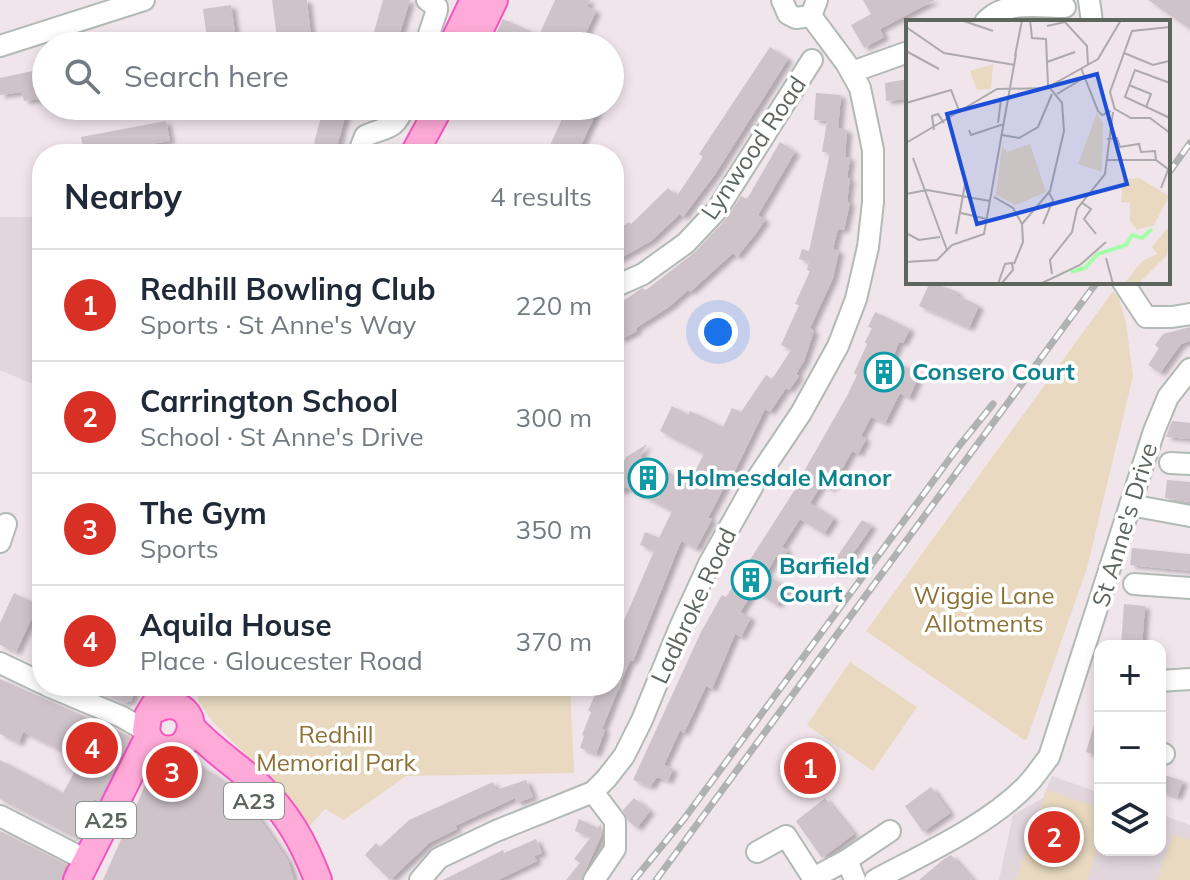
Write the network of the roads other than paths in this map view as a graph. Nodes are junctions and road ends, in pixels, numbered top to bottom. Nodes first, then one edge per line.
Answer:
1 (144, 0) edge
2 (427, 0) edge
3 (474, 0) edge
4 (494, 0) edge
5 (1089, 0) edge
6 (775, 1) edge
7 (1065, 7) dead end
8 (814, 8) edge
9 (90, 9) edge
10 (987, 20) edge
11 (1092, 20) edge
12 (34, 32) edge
13 (430, 32) edge
14 (459, 32) edge
15 (479, 32) edge
16 (32, 33) edge
17 (0, 46) edge
18 (906, 53) edge
19 (812, 60) dead end
20 (852, 72) junction
21 (399, 120) edge
22 (425, 120) edge
23 (432, 120) edge
24 (362, 144) edge
25 (417, 144) edge
26 (419, 144) edge
27 (624, 283) edge
28 (1124, 284) edge
29 (1190, 314) edge
30 (1190, 369) edge
31 (1130, 505) junction
32 (1190, 516) edge
33 (1134, 584) dead end
34 (1190, 588) edge
35 (1092, 660) edge
36 (0, 663) edge
37 (32, 678) edge
38 (1190, 679) edge
39 (1166, 681) edge
40 (72, 696) edge
41 (163, 723) edge
42 (593, 792) junction
43 (0, 816) edge
44 (890, 831) dead end
45 (757, 852) dead end
46 (847, 860) junction
47 (82, 870) edge
48 (303, 880) edge
49 (318, 880) edge
50 (420, 880) edge
51 (594, 880) edge
52 (855, 880) edge
53 (875, 880) edge

1 - 9 street
2 - 13 street
3 - 14 main road
4 - 15 main road
5 - 11 street
6 - 8 street
7 - 10 street
8 - 20 street, Ladbroke Road
9 - 12 street
16 - 17 street
18 - 20 street
19 - 27 street, Lynwood Road
20 - 42 street, Ladbroke Road
21 - 24 street
22 - 25 main road
23 - 26 main road
28 - 29 street
30 - 31 street, St Anne's Drive
31 - 32 street
31 - 35 street, St Anne's Drive
33 - 34 street
35 - 53 street, St Anne's Drive
36 - 37 street
38 - 39 street
40 - 41 street
41 - 47 main road, A25
41 - 48 main road, A23
41 - 49 main road, A23
42 - 50 street, Ladbroke Road
42 - 51 street
43 - 47 street
44 - 46 street
45 - 46 street
46 - 52 street

